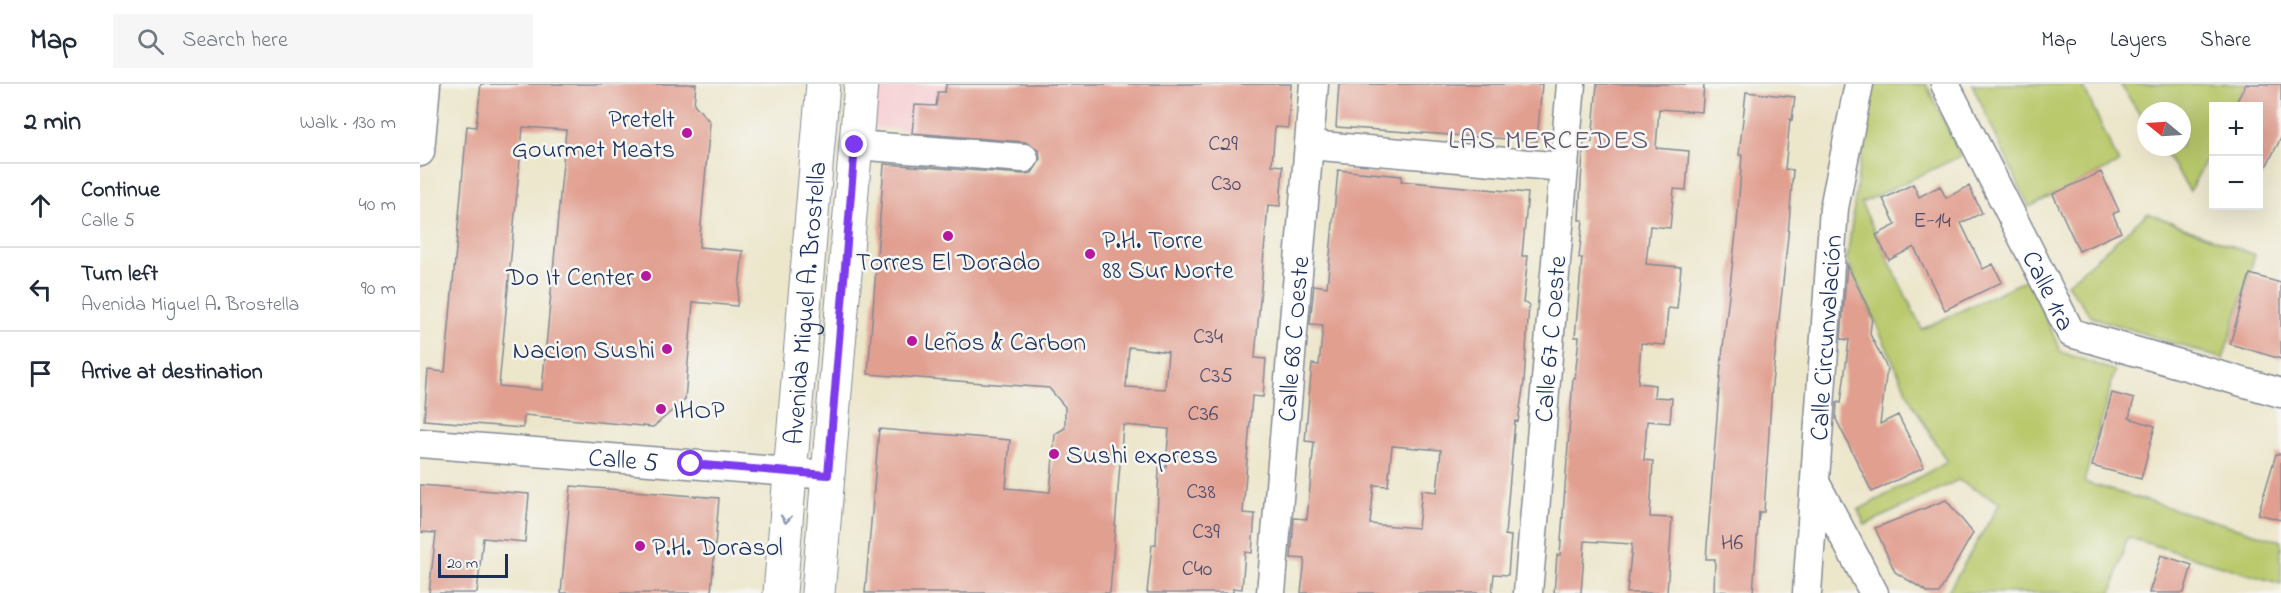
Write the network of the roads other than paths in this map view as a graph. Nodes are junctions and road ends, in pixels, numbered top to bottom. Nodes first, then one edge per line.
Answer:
1 (426, 84) edge
2 (823, 84) edge
3 (861, 84) edge
4 (1314, 84) edge
5 (1571, 84) edge
6 (1859, 84) edge
7 (1945, 84) edge
8 (1309, 144) junction
9 (855, 145) junction
10 (420, 152) edge
11 (1023, 158) dead end
12 (1564, 167) junction
13 (2281, 393) edge
14 (420, 443) edge
15 (790, 472) junction
16 (828, 475) junction
17 (1816, 484) junction
18 (780, 593) edge
19 (818, 593) edge
20 (1270, 593) edge
21 (1528, 593) edge
22 (1807, 593) edge
23 (1874, 593) edge

1 - 10 street
2 - 15 main road, Avenida Miguel A. Brostella
3 - 9 main road, Avenida Miguel A. Brostella
4 - 8 street, Calle 68 C Oeste
5 - 12 street, Calle 67 C Oeste
6 - 17 street, Calle Circunvalación
7 - 13 street, Calle 1ra
8 - 12 street
8 - 20 street, Calle 68 C Oeste
9 - 11 street
9 - 16 main road, Avenida Miguel A. Brostella
12 - 21 street, Calle 67 C Oeste
14 - 15 street, Calle 5
15 - 16 street, Calle 5
15 -> 18 main road, Avenida Miguel A. Brostella
16 - 19 main road, Avenida Miguel A. Brostella
17 - 22 street, Calle Circunvalación
17 - 23 street

